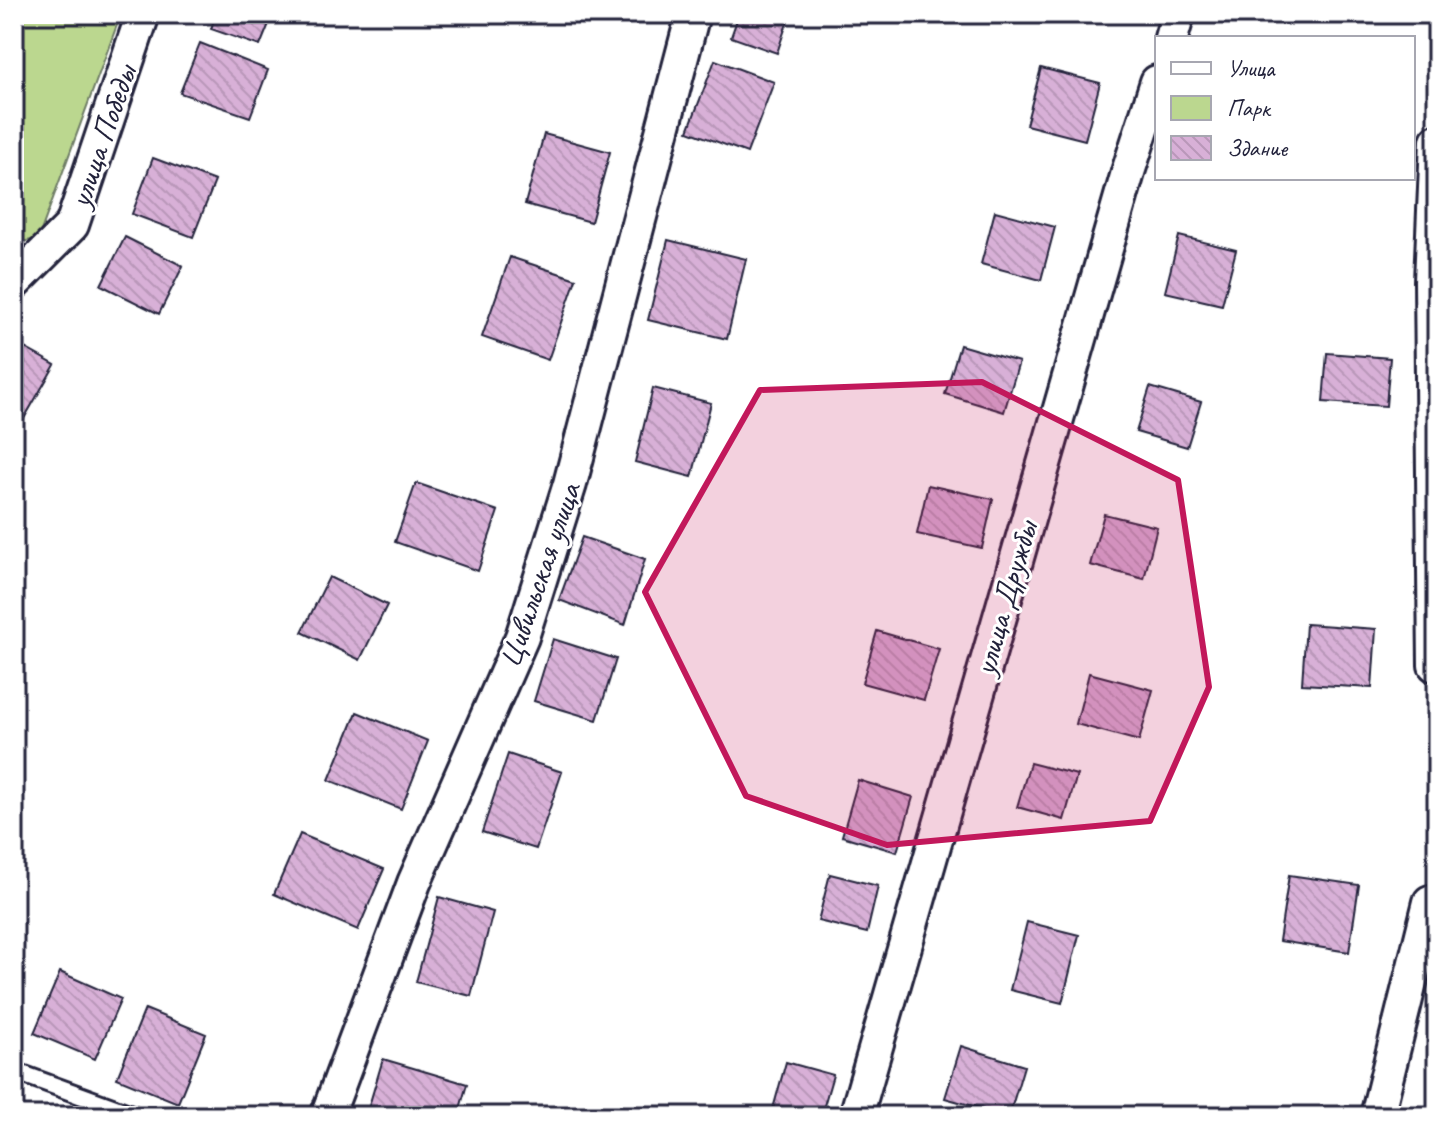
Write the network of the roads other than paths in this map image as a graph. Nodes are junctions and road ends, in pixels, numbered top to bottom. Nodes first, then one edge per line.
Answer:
1 (143, 14) edge
2 (693, 14) edge
3 (1178, 14) edge
4 (1172, 36) edge
5 (1155, 88) edge
6 (1437, 141) edge
7 (14, 283) edge
8 (1436, 665) edge
9 (1434, 903) edge
10 (14, 1071) edge
11 (137, 1116) edge
12 (327, 1116) edge
13 (856, 1116) edge
14 (1377, 1116) edge

1 - 7 street, улица Победы
2 - 12 street, Цивильская улица
3 - 4 street
5 - 13 street, улица Дружбы
6 - 8 street
9 - 14 street
10 - 11 lane

